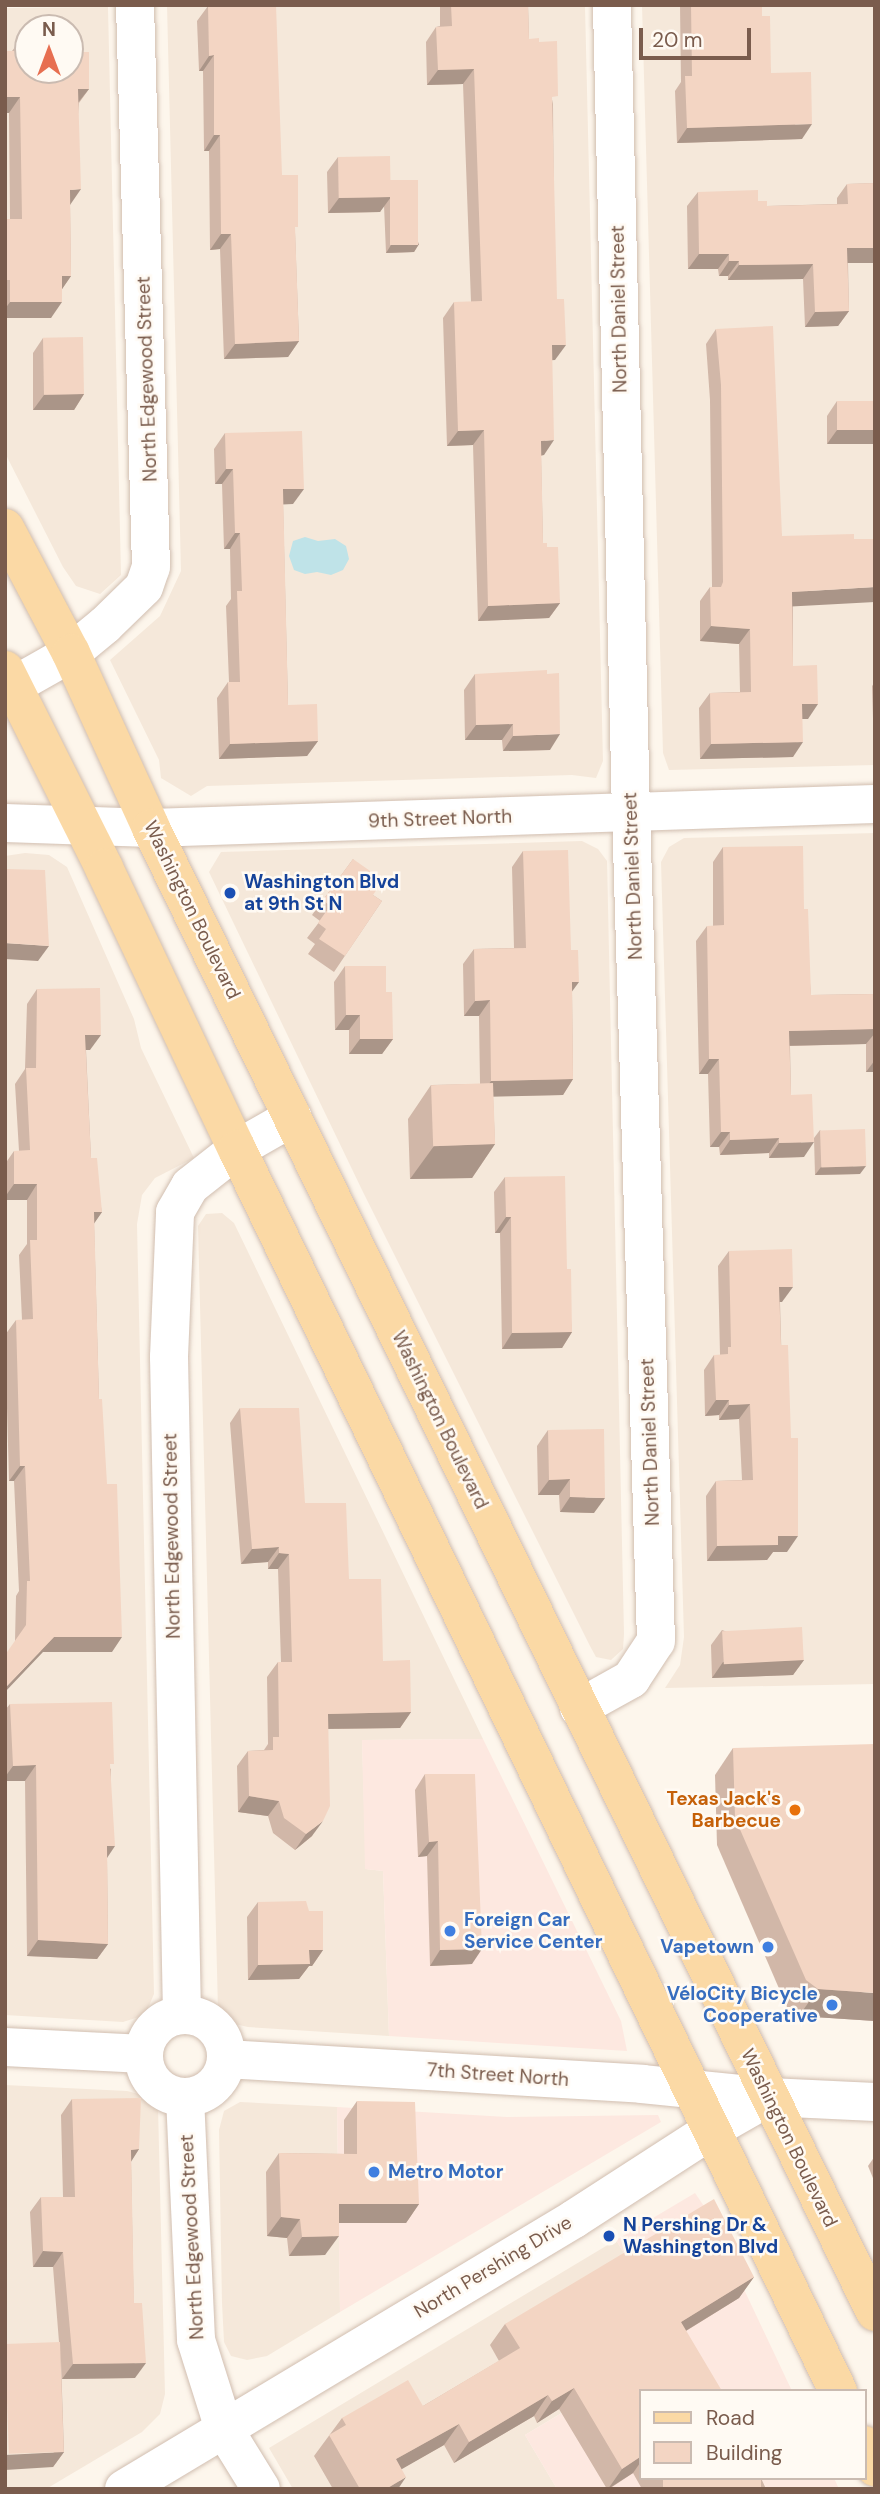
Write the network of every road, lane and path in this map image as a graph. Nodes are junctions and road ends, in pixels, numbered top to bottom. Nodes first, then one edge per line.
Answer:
1 (135, 5) edge
2 (612, 5) edge
3 (5, 528) edge
4 (71, 653) junction
5 (9, 678) edge
6 (875, 804) edge
7 (631, 813) junction
8 (5, 823) edge
9 (80, 825) junction
10 (151, 828) junction
11 (293, 1117) junction
12 (237, 1149) junction
13 (579, 1708) junction
14 (182, 2015) junction
15 (5, 2047) edge
16 (144, 2054) junction
17 (226, 2059) junction
18 (693, 2088) junction
19 (185, 2097) junction
20 (769, 2097) junction
21 (875, 2102) edge
22 (713, 2129) junction
23 (875, 2312) edge
24 (837, 2389) edge
25 (224, 2429) junction
26 (866, 2449) edge
27 (875, 2466) edge
28 (124, 2489) edge
29 (261, 2489) edge

1 - 4 street, North Edgewood Street
2 - 7 street, North Daniel Street
3 - 4 main road, Washington Boulevard
4 - 5 street, North Edgewood Street
4 - 10 main road, Washington Boulevard
5 - 9 main road
6 - 7 street, 9th Street North
7 - 10 street, 9th Street North
7 - 13 street, North Daniel Street
8 - 9 street, 9th Street North
9 - 10 street, 9th Street North
9 - 12 main road
10 - 11 main road, Washington Boulevard
11 - 12 street, North Edgewood Street
11 - 13 main road, Washington Boulevard
12 - 14 street, North Edgewood Street
12 - 18 main road
13 - 20 main road, Washington Boulevard
14 - 16 street
14 - 17 street
15 - 16 street
16 - 19 street
17 - 18 street, 7th Street North
17 - 19 street
18 - 20 street, 7th Street North
18 - 22 main road
19 - 25 street, North Edgewood Street
20 - 21 street
20 - 22 street, North Pershing Drive
20 - 23 main road, Washington Boulevard
22 - 24 main road
22 - 25 street, North Pershing Drive
25 - 28 street, North Pershing Drive
25 - 29 street, North Edgewood Street
26 - 27 main road

